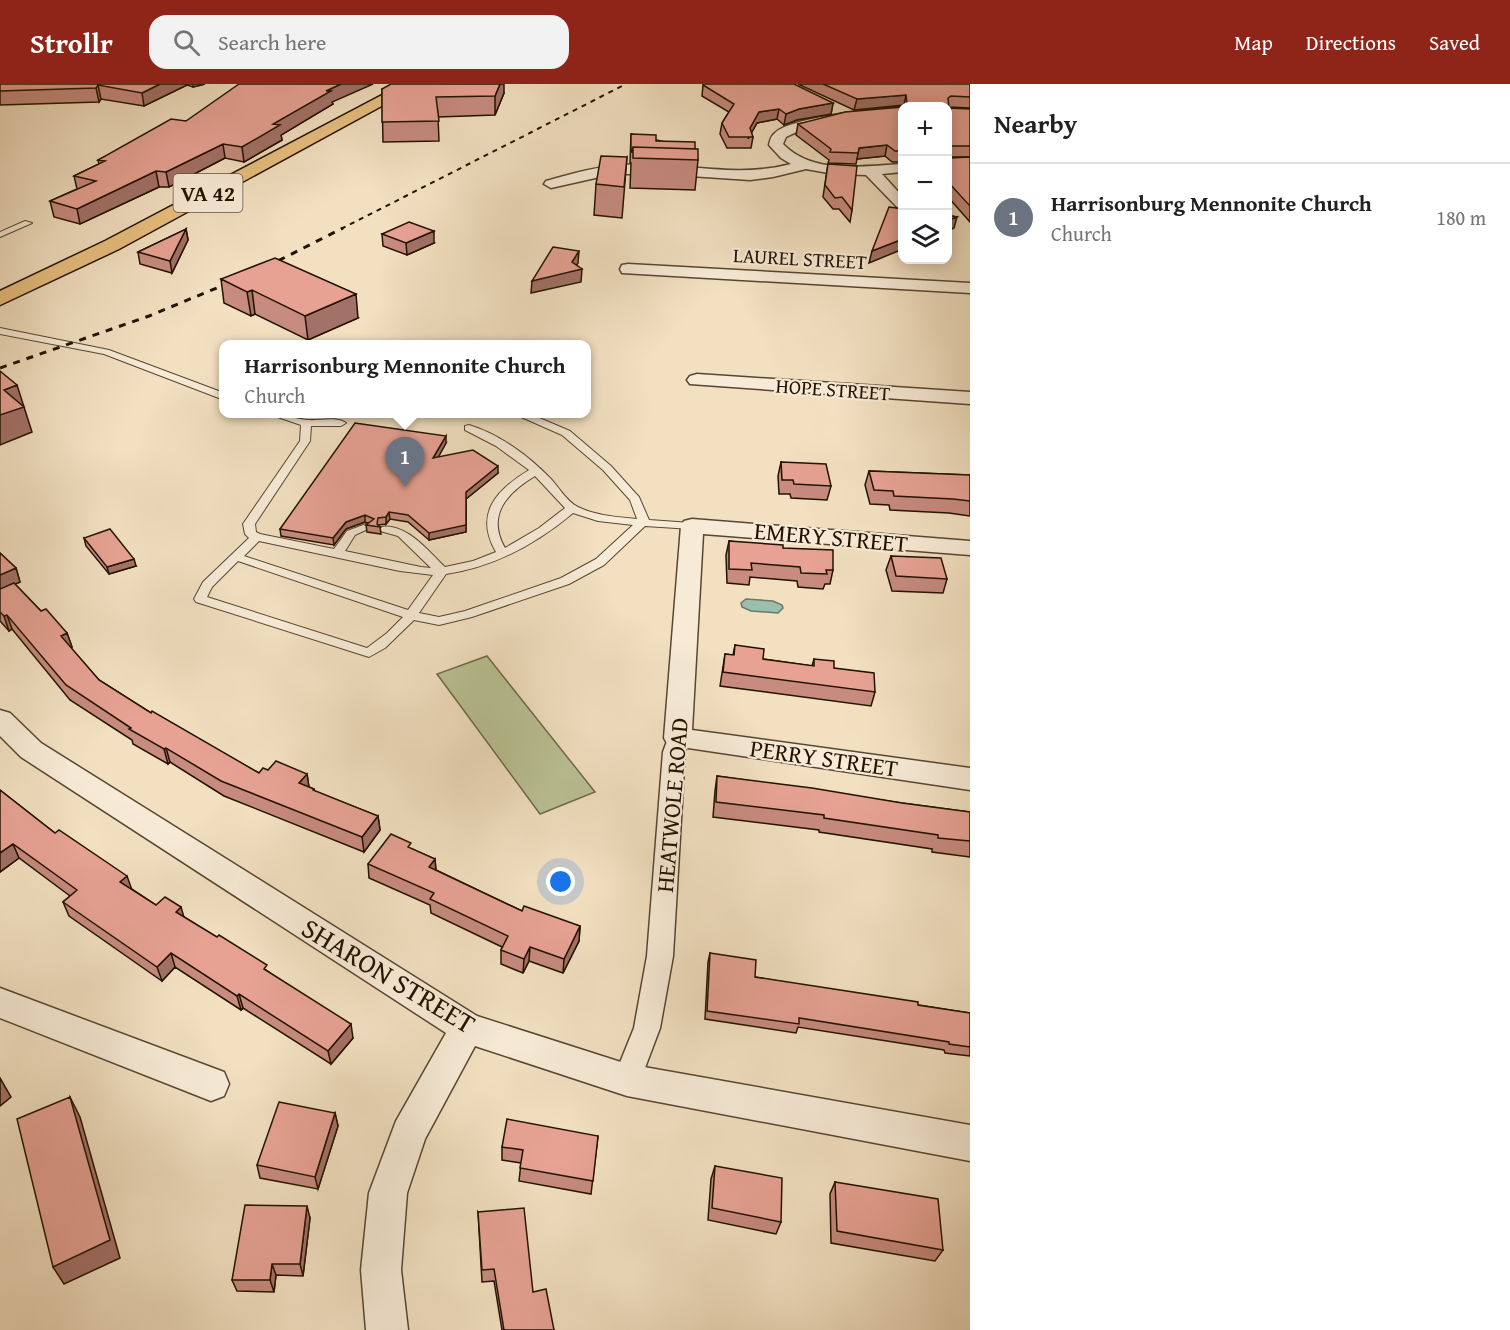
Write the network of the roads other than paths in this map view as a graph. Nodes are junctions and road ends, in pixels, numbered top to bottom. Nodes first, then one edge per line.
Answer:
1 (414, 84) edge
2 (830, 106) edge
3 (898, 112) edge
4 (853, 117) junction
5 (806, 164) junction
6 (898, 168) edge
7 (871, 171) junction
8 (551, 184) dead end
9 (898, 200) edge
10 (28, 223) dead end
11 (0, 235) edge
12 (628, 270) dead end
13 (970, 288) edge
14 (0, 299) edge
15 (0, 331) edge
16 (697, 380) dead end
17 (219, 395) edge
18 (970, 398) edge
19 (288, 418) edge
20 (531, 418) edge
21 (306, 423) junction
22 (341, 423) dead end
23 (469, 428) dead end
24 (537, 470) junction
25 (572, 508) junction
26 (644, 521) junction
27 (692, 526) junction
28 (366, 527) edge
29 (384, 529) dead end
30 (256, 537) junction
31 (970, 548) edge
32 (502, 553) junction
33 (337, 554) junction
34 (236, 557) junction
35 (442, 571) junction
36 (411, 615) junction
37 (0, 720) edge
38 (678, 738) junction
39 (970, 779) edge
40 (0, 1003) edge
41 (467, 1028) junction
42 (627, 1080) junction
43 (211, 1084) dead end
44 (970, 1143) edge
45 (387, 1330) edge

1 - 14 main road, VA 42
2 - 4 street
3 - 4 street
4 - 5 street
5 - 7 street
5 - 8 street
6 - 7 street
7 - 9 street
10 - 11 lane
12 - 13 street, LAUREL STREET
15 - 17 lane
16 - 18 street, HOPE STREET
19 - 21 lane
20 - 26 lane
21 - 22 lane
21 - 30 lane
23 - 24 lane
24 - 25 lane
24 - 32 lane
25 - 26 lane
25 - 32 lane
26 - 27 lane
26 - 36 lane
27 - 31 street, EMERY STREET
27 - 38 street, HEATWOLE ROAD
28 - 33 lane
29 - 35 lane
30 - 33 lane
30 - 34 lane
32 - 35 lane
33 - 35 lane
34 - 36 lane
34 - 36 lane
35 - 36 lane
37 - 41 street, SHARON STREET
38 - 39 street, PERRY STREET
38 - 42 street, HEATWOLE ROAD
40 - 43 street
41 - 42 street, SHARON STREET
41 - 45 street
42 - 44 street, SHARON STREET

